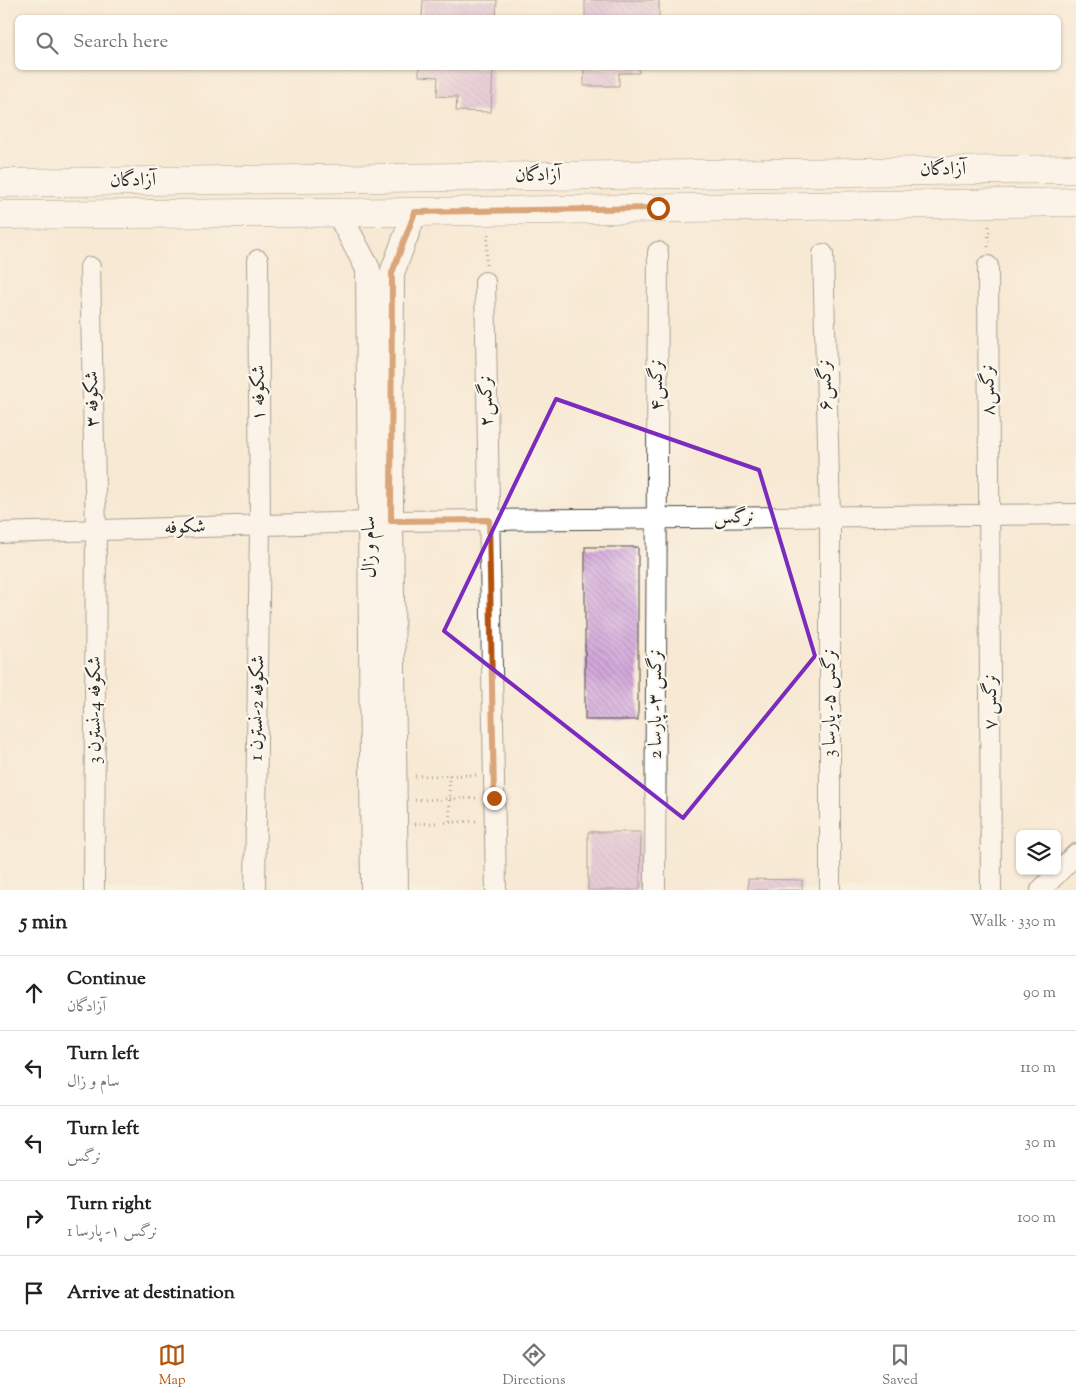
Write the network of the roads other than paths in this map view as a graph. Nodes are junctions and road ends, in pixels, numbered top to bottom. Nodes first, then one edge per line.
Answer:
1 (1076, 169) edge
2 (718, 173) junction
3 (0, 183) edge
4 (1076, 202) edge
5 (718, 207) junction
6 (338, 212) junction
7 (415, 212) junction
8 (0, 215) edge
9 (658, 252) dead end
10 (823, 254) dead end
11 (258, 260) dead end
12 (90, 266) dead end
13 (988, 266) road end
14 (485, 282) dead end
15 (1076, 514) edge
16 (990, 515) junction
17 (830, 517) junction
18 (656, 519) junction
19 (489, 520) junction
20 (380, 522) junction
21 (260, 526) junction
22 (96, 531) junction
23 (0, 533) edge
24 (1076, 854) edge
25 (94, 890) edge
26 (256, 890) edge
27 (374, 890) edge
28 (396, 890) edge
29 (496, 890) edge
30 (655, 890) edge
31 (830, 890) edge
32 (991, 890) edge
33 (1041, 890) edge

1 - 2 main road, آزادگان
2 - 3 main road, آزادگان
2 - 5 main road
4 - 5 main road, آزادگان
5 - 7 main road, آزادگان
6 - 7 main road, آزادگان
6 - 8 main road, آزادگان
6 - 20 street, سام و زال
7 - 20 street, سام و زال
9 - 18 street, نرگس۴
10 - 17 street, نرگس۶
11 - 21 street, شکوفه ۱
12 - 22 street, شکوفه ۳
13 - 16 street, نرگس۸
14 - 19 street, نرگس۲
15 - 16 street, نرگس
16 - 17 street, نرگس
16 - 32 street, نرگس ۷
17 - 18 street, نرگس
17 - 31 street, نرگس ۵- پارسا 3
18 - 19 street, نرگس
18 - 30 street, نرگس ۳- پارسا 2
19 - 20 street, نرگس
19 - 29 street, نرگس۲
20 - 21 street, شکوفه
20 - 27 street, سام و زال
20 - 28 street, سام و زال
21 - 22 street, شکوفه
21 - 26 street, شکوفه 2-نسترن 1
22 - 23 street, شکوفه
22 - 25 street, شکوفه 4-نسترن 3
24 - 33 street

